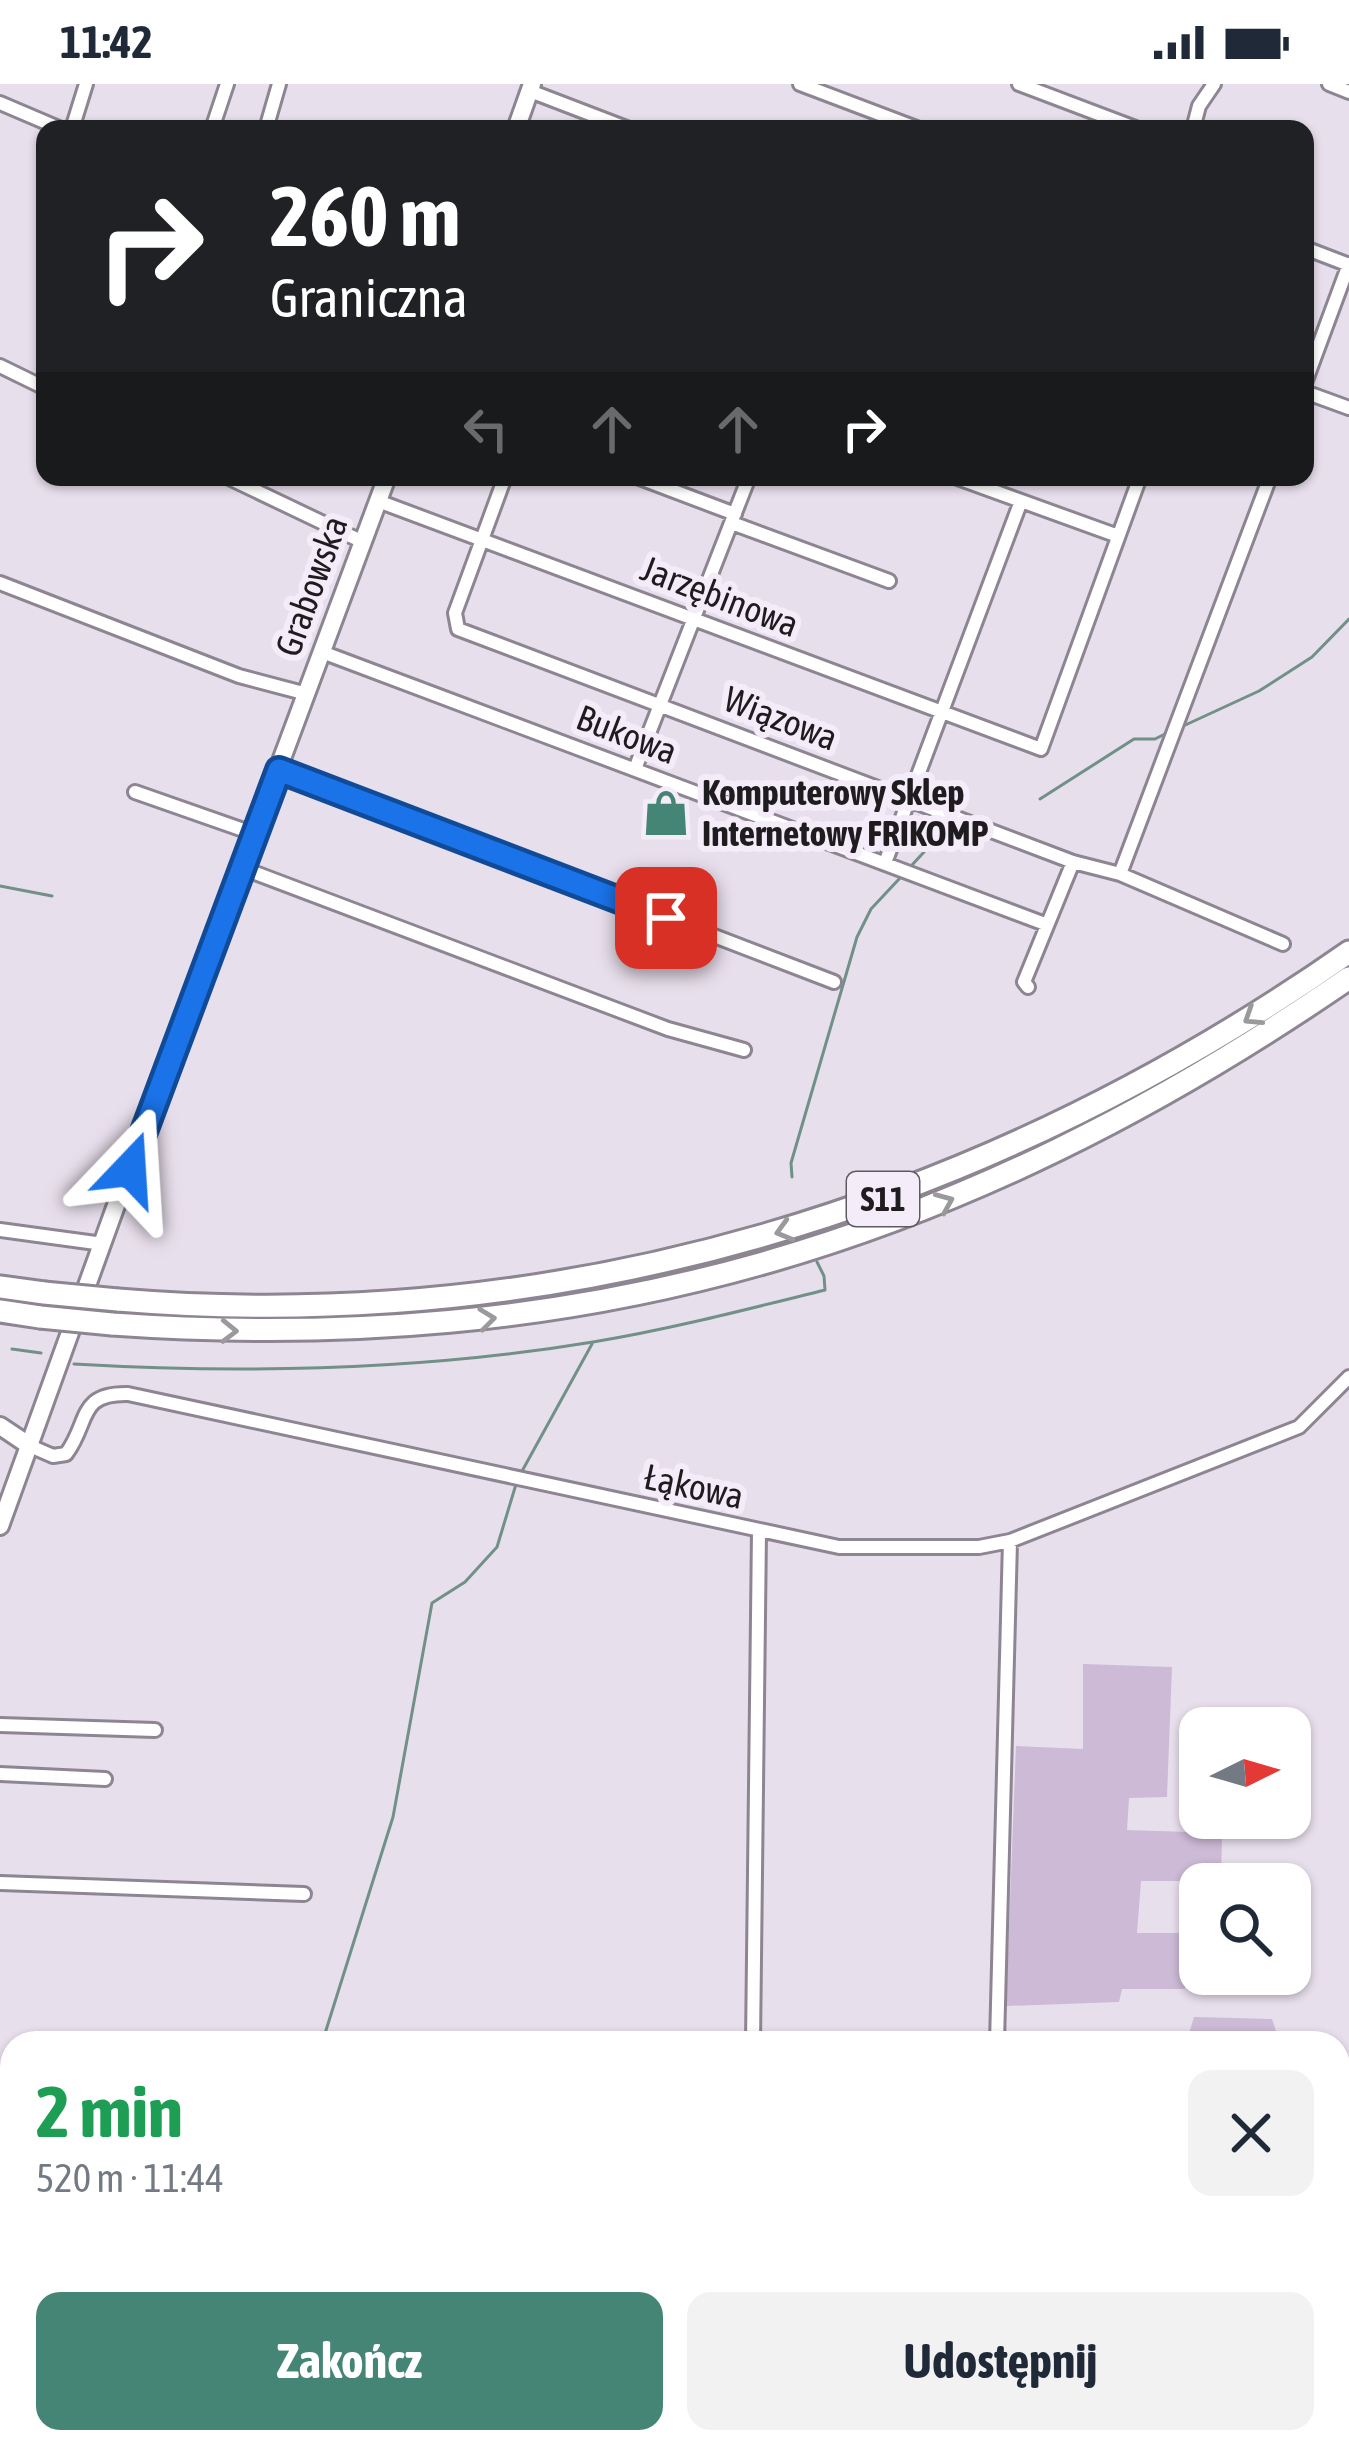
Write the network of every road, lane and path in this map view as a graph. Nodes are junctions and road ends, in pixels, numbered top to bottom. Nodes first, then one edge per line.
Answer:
1 (86, 84) edge
2 (227, 84) edge
3 (279, 84) edge
4 (800, 84) edge
5 (1019, 84) edge
6 (1214, 84) edge
7 (1329, 84) edge
8 (531, 88) edge
9 (1349, 92) edge
10 (0, 103) edge
11 (40, 120) edge
12 (75, 120) edge
13 (215, 120) edge
14 (269, 120) edge
15 (519, 120) edge
16 (607, 120) edge
17 (895, 120) edge
18 (1114, 120) edge
19 (1195, 120) edge
20 (1314, 251) edge
21 (1349, 264) edge
22 (1314, 362) edge
23 (0, 366) edge
24 (36, 384) edge
25 (1314, 391) edge
26 (1349, 408) edge
27 (246, 486) edge
28 (384, 486) edge
29 (502, 486) edge
30 (659, 486) edge
31 (746, 486) edge
32 (980, 486) edge
33 (1137, 486) edge
34 (1267, 486) edge
35 (378, 501) junction
36 (1021, 501) junction
37 (734, 519) junction
38 (1118, 536) junction
39 (483, 538) junction
40 (363, 542) junction
41 (889, 581) dead end
42 (0, 583) edge
43 (697, 619) junction
44 (322, 652) junction
45 (307, 694) junction
46 (660, 705) junction
47 (942, 713) junction
48 (279, 770) junction
49 (635, 770) junction
50 (135, 792) dead end
51 (910, 799) junction
52 (255, 834) junction
53 (1073, 862) junction
54 (885, 863) junction
55 (242, 868) junction
56 (1120, 874) junction
57 (1045, 924) junction
58 (1283, 944) dead end
59 (1349, 952) edge
60 (1349, 978) edge
61 (834, 982) dead end
62 (1028, 987) dead end
63 (744, 1050) dead end
64 (0, 1230) edge
65 (103, 1244) junction
66 (0, 1287) edge
67 (0, 1311) edge
68 (1349, 1377) edge
69 (0, 1426) edge
70 (30, 1446) junction
71 (0, 1526) edge
72 (759, 1531) junction
73 (1010, 1540) junction
74 (0, 1725) edge
75 (155, 1730) dead end
76 (0, 1774) edge
77 (105, 1779) dead end
78 (0, 1883) edge
79 (304, 1894) dead end
80 (753, 2031) edge
81 (997, 2031) edge

1 - 12 street
2 - 13 street
3 - 14 street
4 - 17 street
5 - 18 street
6 - 19 street
7 - 9 street
8 - 15 street
8 - 16 street
10 - 11 street
20 - 21 street
21 - 22 street
23 - 24 street
25 - 26 street
27 - 40 street
28 - 35 street, Grabowska
29 - 39 street
30 - 37 street
31 - 37 street
32 - 36 street
33 - 38 street
34 - 56 street
35 - 39 street, Jarzębinowa
35 - 40 street, Grabowska
36 - 38 street
36 - 47 street
37 - 41 street
37 - 43 street
38 - 47 street, Jarzębinowa
39 - 43 street, Jarzębinowa
39 - 46 street, Wiązowa
40 - 44 street, Grabowska
42 - 45 street
43 - 46 street
43 - 47 street, Jarzębinowa
44 - 45 street, Grabowska
44 - 49 street, Bukowa
45 - 48 street, Grabowska
46 - 49 street
46 - 51 street, Wiązowa
47 - 51 street
48 - 52 street, Grabowska
48 - 61 street
49 - 54 street, Bukowa
50 - 52 street
51 - 53 street, Wiązowa
51 - 54 street
52 - 55 street, Grabowska
53 - 56 street, Wiązowa
53 - 57 street
54 - 57 street, Bukowa
55 - 63 street
55 - 65 street, Grabowska
56 - 58 street, Wiązowa
57 - 62 street
59 -> 66 highway, S11, bridge
67 -> 60 highway, S11, bridge
64 - 65 street
65 - 70 street, Grabowska
68 - 73 street, Łąkowa
69 - 70 street
70 - 71 street, Grabowska
70 - 72 street, Łąkowa
72 - 73 street, Łąkowa
72 - 80 street
73 - 81 street
74 - 75 street
76 - 77 street
78 - 79 street

